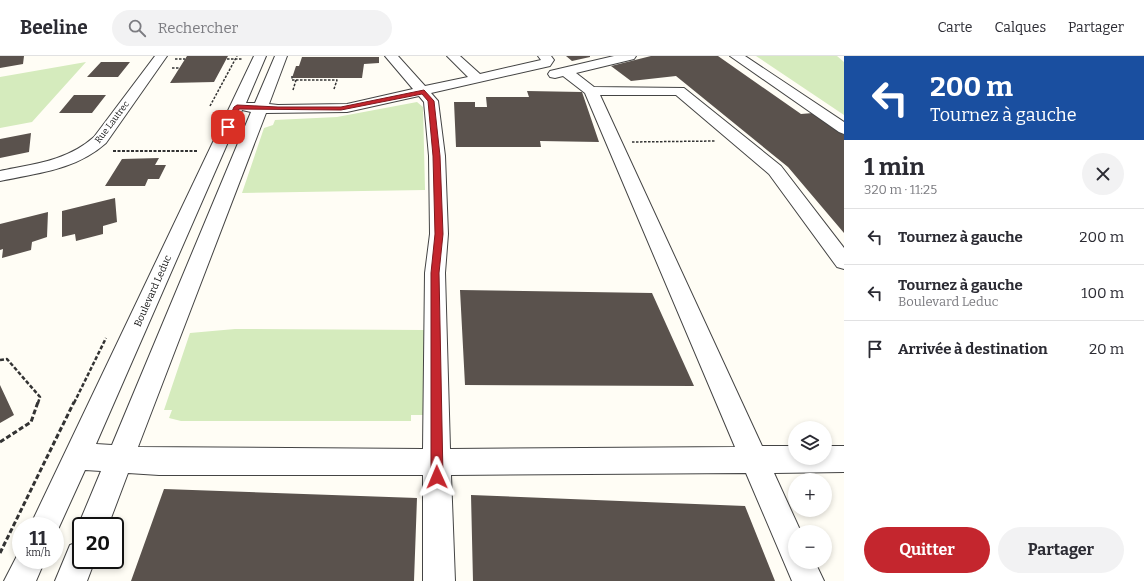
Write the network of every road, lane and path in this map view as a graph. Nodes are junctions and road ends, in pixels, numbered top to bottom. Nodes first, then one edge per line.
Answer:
1 (161, 56) edge
2 (237, 56) edge
3 (260, 56) edge
4 (281, 56) edge
5 (391, 56) edge
6 (453, 56) edge
7 (544, 56) edge
8 (630, 56) edge
9 (736, 56) edge
10 (227, 58) dead end
11 (177, 59) dead end
12 (186, 59) dead end
13 (235, 59) junction
14 (566, 72) junction
15 (293, 73) dead end
16 (478, 79) junction
17 (296, 80) junction
18 (293, 90) dead end
19 (334, 90) dead end
20 (591, 91) junction
21 (424, 92) junction
22 (458, 95) dead end
23 (210, 106) dead end
24 (237, 107) junction
25 (260, 108) junction
26 (844, 130) edge
27 (718, 141) dead end
28 (627, 142) dead end
29 (108, 151) dead end
30 (199, 151) dead end
31 (0, 176) edge
32 (844, 262) edge
33 (0, 360) edge
34 (0, 442) edge
35 (54, 442) dead end
36 (77, 456) junction
37 (844, 458) edge
38 (119, 459) junction
39 (754, 459) junction
40 (437, 461) junction
41 (49, 517) edge
42 (96, 517) edge
43 (788, 536) edge
44 (0, 552) edge
45 (26, 569) edge
46 (82, 569) edge
47 (802, 569) edge
48 (20, 581) edge
49 (71, 581) edge
50 (439, 581) edge
51 (808, 581) edge

1 - 31 street, Rue Lautrec
2 - 13 path
3 - 24 street, Boulevard Leduc
4 - 25 street
5 - 21 street
6 - 16 street
7 - 16 street
8 - 14 street
9 - 26 street
10 - 13 path
11 - 12 path
13 - 23 path
14 - 20 street
14 - 22 street
15 - 17 path
16 - 21 street
17 - 18 path
17 - 19 path
20 - 32 street
20 - 39 street
21 - 25 street
21 - 40 street
24 - 25 street
24 - 36 street, Boulevard Leduc
25 - 38 street
27 - 28 path
29 - 30 path
33 - 34 path
35 - 44 path
36 - 38 street
36 - 41 street, Boulevard Leduc
37 - 39 street
38 - 40 street
38 - 42 street
39 - 40 street
39 - 43 street
40 - 50 street
45 - 48 street
46 - 49 street
47 - 51 street

